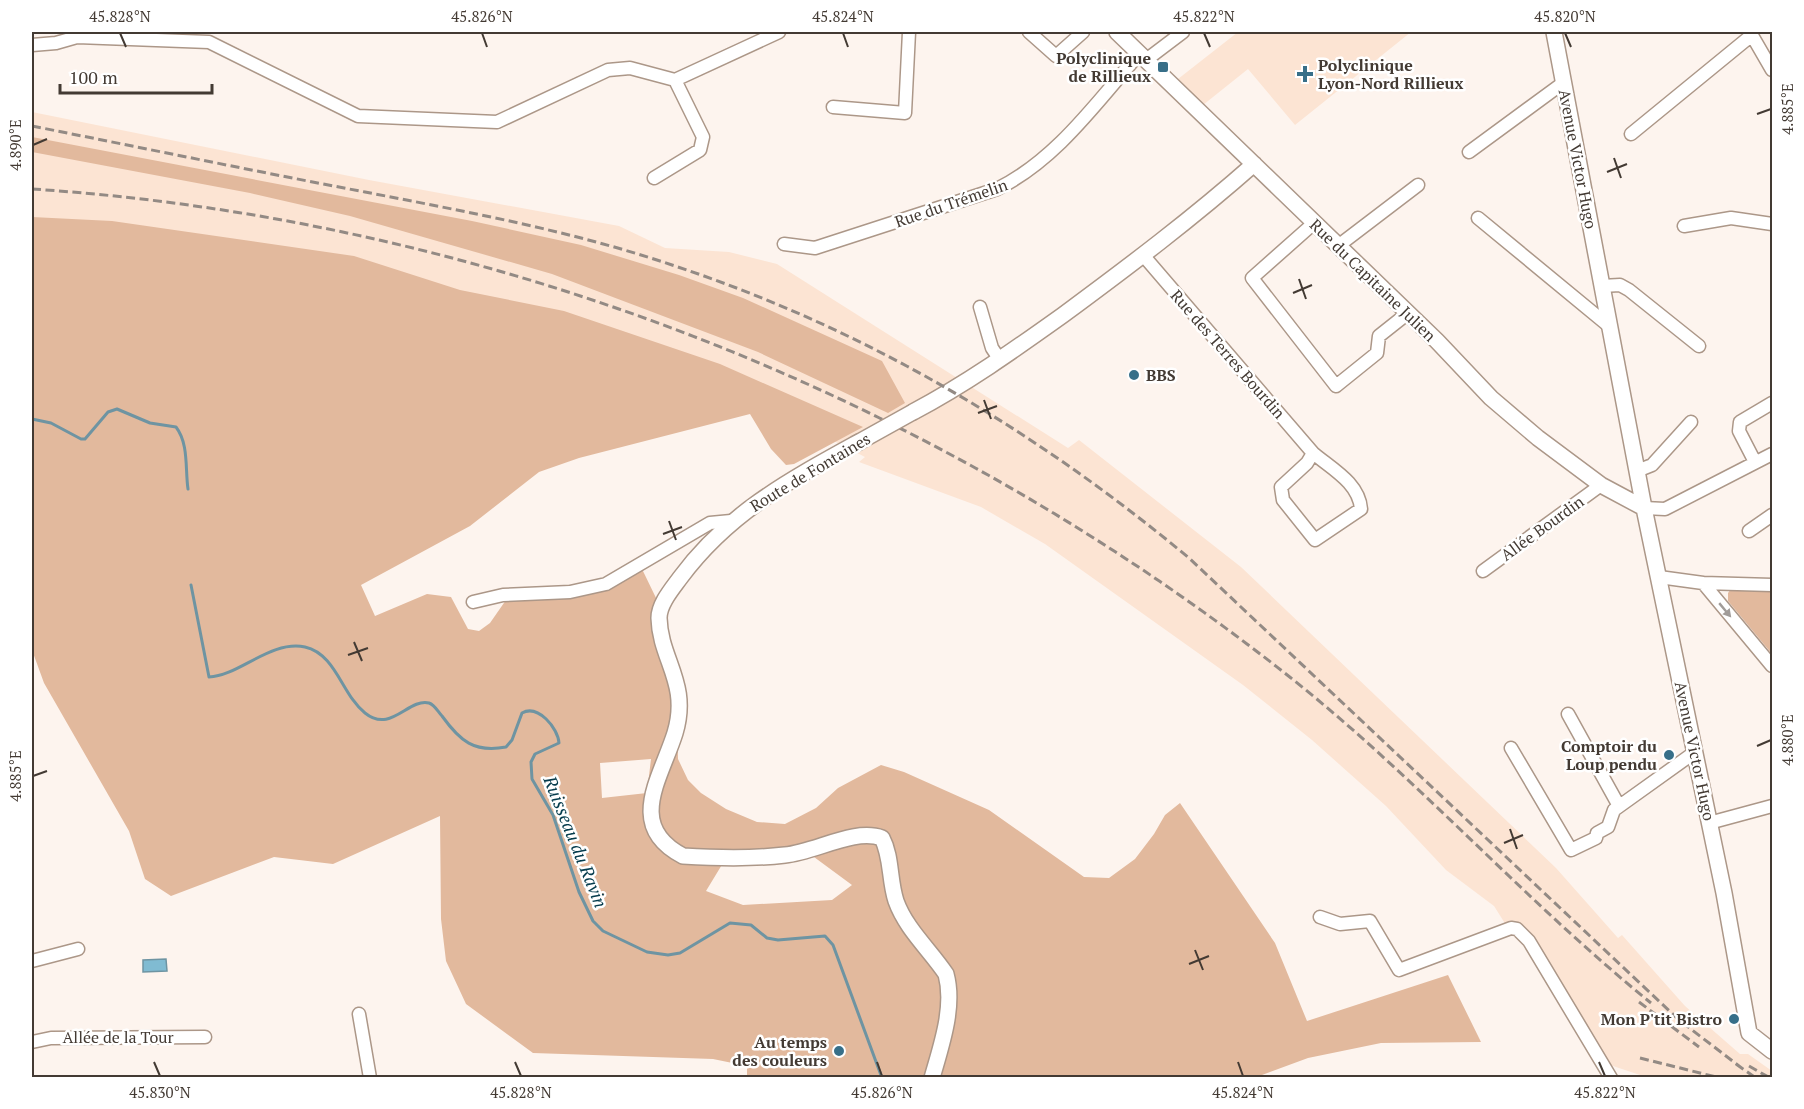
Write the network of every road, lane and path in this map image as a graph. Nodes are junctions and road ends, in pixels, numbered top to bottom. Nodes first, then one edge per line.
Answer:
1 (779, 32) edge
2 (909, 32) edge
3 (1029, 32) edge
4 (1083, 32) edge
5 (1117, 32) edge
6 (1183, 32) edge
7 (1554, 32) edge
8 (1751, 33) edge
9 (138, 34) edge
10 (209, 37) edge
11 (32, 45) edge
12 (1143, 57) junction
13 (1773, 70) edge
14 (675, 80) junction
15 (1563, 83) junction
16 (833, 107) dead end
17 (1631, 134) dead end
18 (1469, 152) dead end
19 (1254, 164) junction
20 (654, 178) dead end
21 (1418, 185) dead end
22 (1478, 219) dead end
23 (1314, 223) junction
24 (1773, 224) edge
25 (1684, 226) dead end
26 (784, 244) dead end
27 (1338, 246) junction
28 (1143, 255) junction
29 (1602, 286) junction
30 (980, 307) dead end
31 (1408, 313) junction
32 (1610, 326) junction
33 (1699, 346) dead end
34 (1000, 360) junction
35 (1773, 403) edge
36 (1691, 422) dead end
37 (1313, 453) junction
38 (1773, 454) edge
39 (1755, 462) junction
40 (1637, 471) junction
41 (1602, 485) junction
42 (1644, 508) junction
43 (1773, 515) edge
44 (731, 521) junction
45 (1749, 531) dead end
46 (1483, 571) dead end
47 (1659, 577) junction
48 (1703, 583) junction
49 (1773, 585) edge
50 (473, 602) dead end
51 (1773, 666) edge
52 (1568, 714) dead end
53 (1511, 748) dead end
54 (1695, 752) junction
55 (1619, 806) junction
56 (1773, 806) edge
57 (1709, 823) junction
58 (1320, 917) dead end
59 (78, 949) dead end
60 (32, 961) edge
61 (359, 1014) dead end
62 (205, 1037) dead end
63 (32, 1042) edge
64 (1773, 1051) edge
65 (370, 1077) edge
66 (932, 1077) edge
67 (1611, 1077) edge

1 - 14 street
2 - 16 street
3 - 4 street
5 - 12 street, Rue du Capitaine Julien
6 - 12 street, Rue du Trémelin
7 - 15 street, Avenue Victor Hugo
8 - 13 street
8 - 17 street
9 - 10 street
9 - 11 street
10 - 14 street
12 - 19 street, Rue du Capitaine Julien
12 - 26 street, Rue du Trémelin
14 - 20 street
15 - 18 street
15 - 29 street, Avenue Victor Hugo
19 - 23 street, Rue du Capitaine Julien
19 - 28 street, Route de Fontaines
21 - 27 street
22 - 32 street
23 - 27 street, Rue du Capitaine Julien
23 - 31 street
24 - 25 street
27 - 31 street, Rue du Capitaine Julien
28 - 34 street, Route de Fontaines
28 - 37 street, Rue des Terres Bourdin
29 - 32 street, Avenue Victor Hugo
29 - 33 street
30 - 34 street
31 - 41 street, Rue du Capitaine Julien
32 - 40 street, Avenue Victor Hugo
34 - 44 street, Route de Fontaines, bridge
35 - 39 street
36 - 40 street
37 - 37 street, Rue des Terres Bourdin
38 - 39 street
39 - 42 street
40 - 42 street, Avenue Victor Hugo
41 - 42 street, Rue du Capitaine Julien
41 - 46 street, Allée Bourdin
42 - 47 street, Avenue Victor Hugo
43 - 45 street
44 - 50 street
44 - 66 street, Route de Fontaines
47 - 48 street
47 - 54 street, Avenue Victor Hugo
48 - 49 street
48 -> 51 street
52 - 55 street
53 - 55 street
54 - 55 street
54 - 57 street, Avenue Victor Hugo
56 - 57 street
57 - 64 street, Avenue Victor Hugo
58 - 67 street
59 - 60 street
61 - 65 street
62 - 63 street, Allée de la Tour

